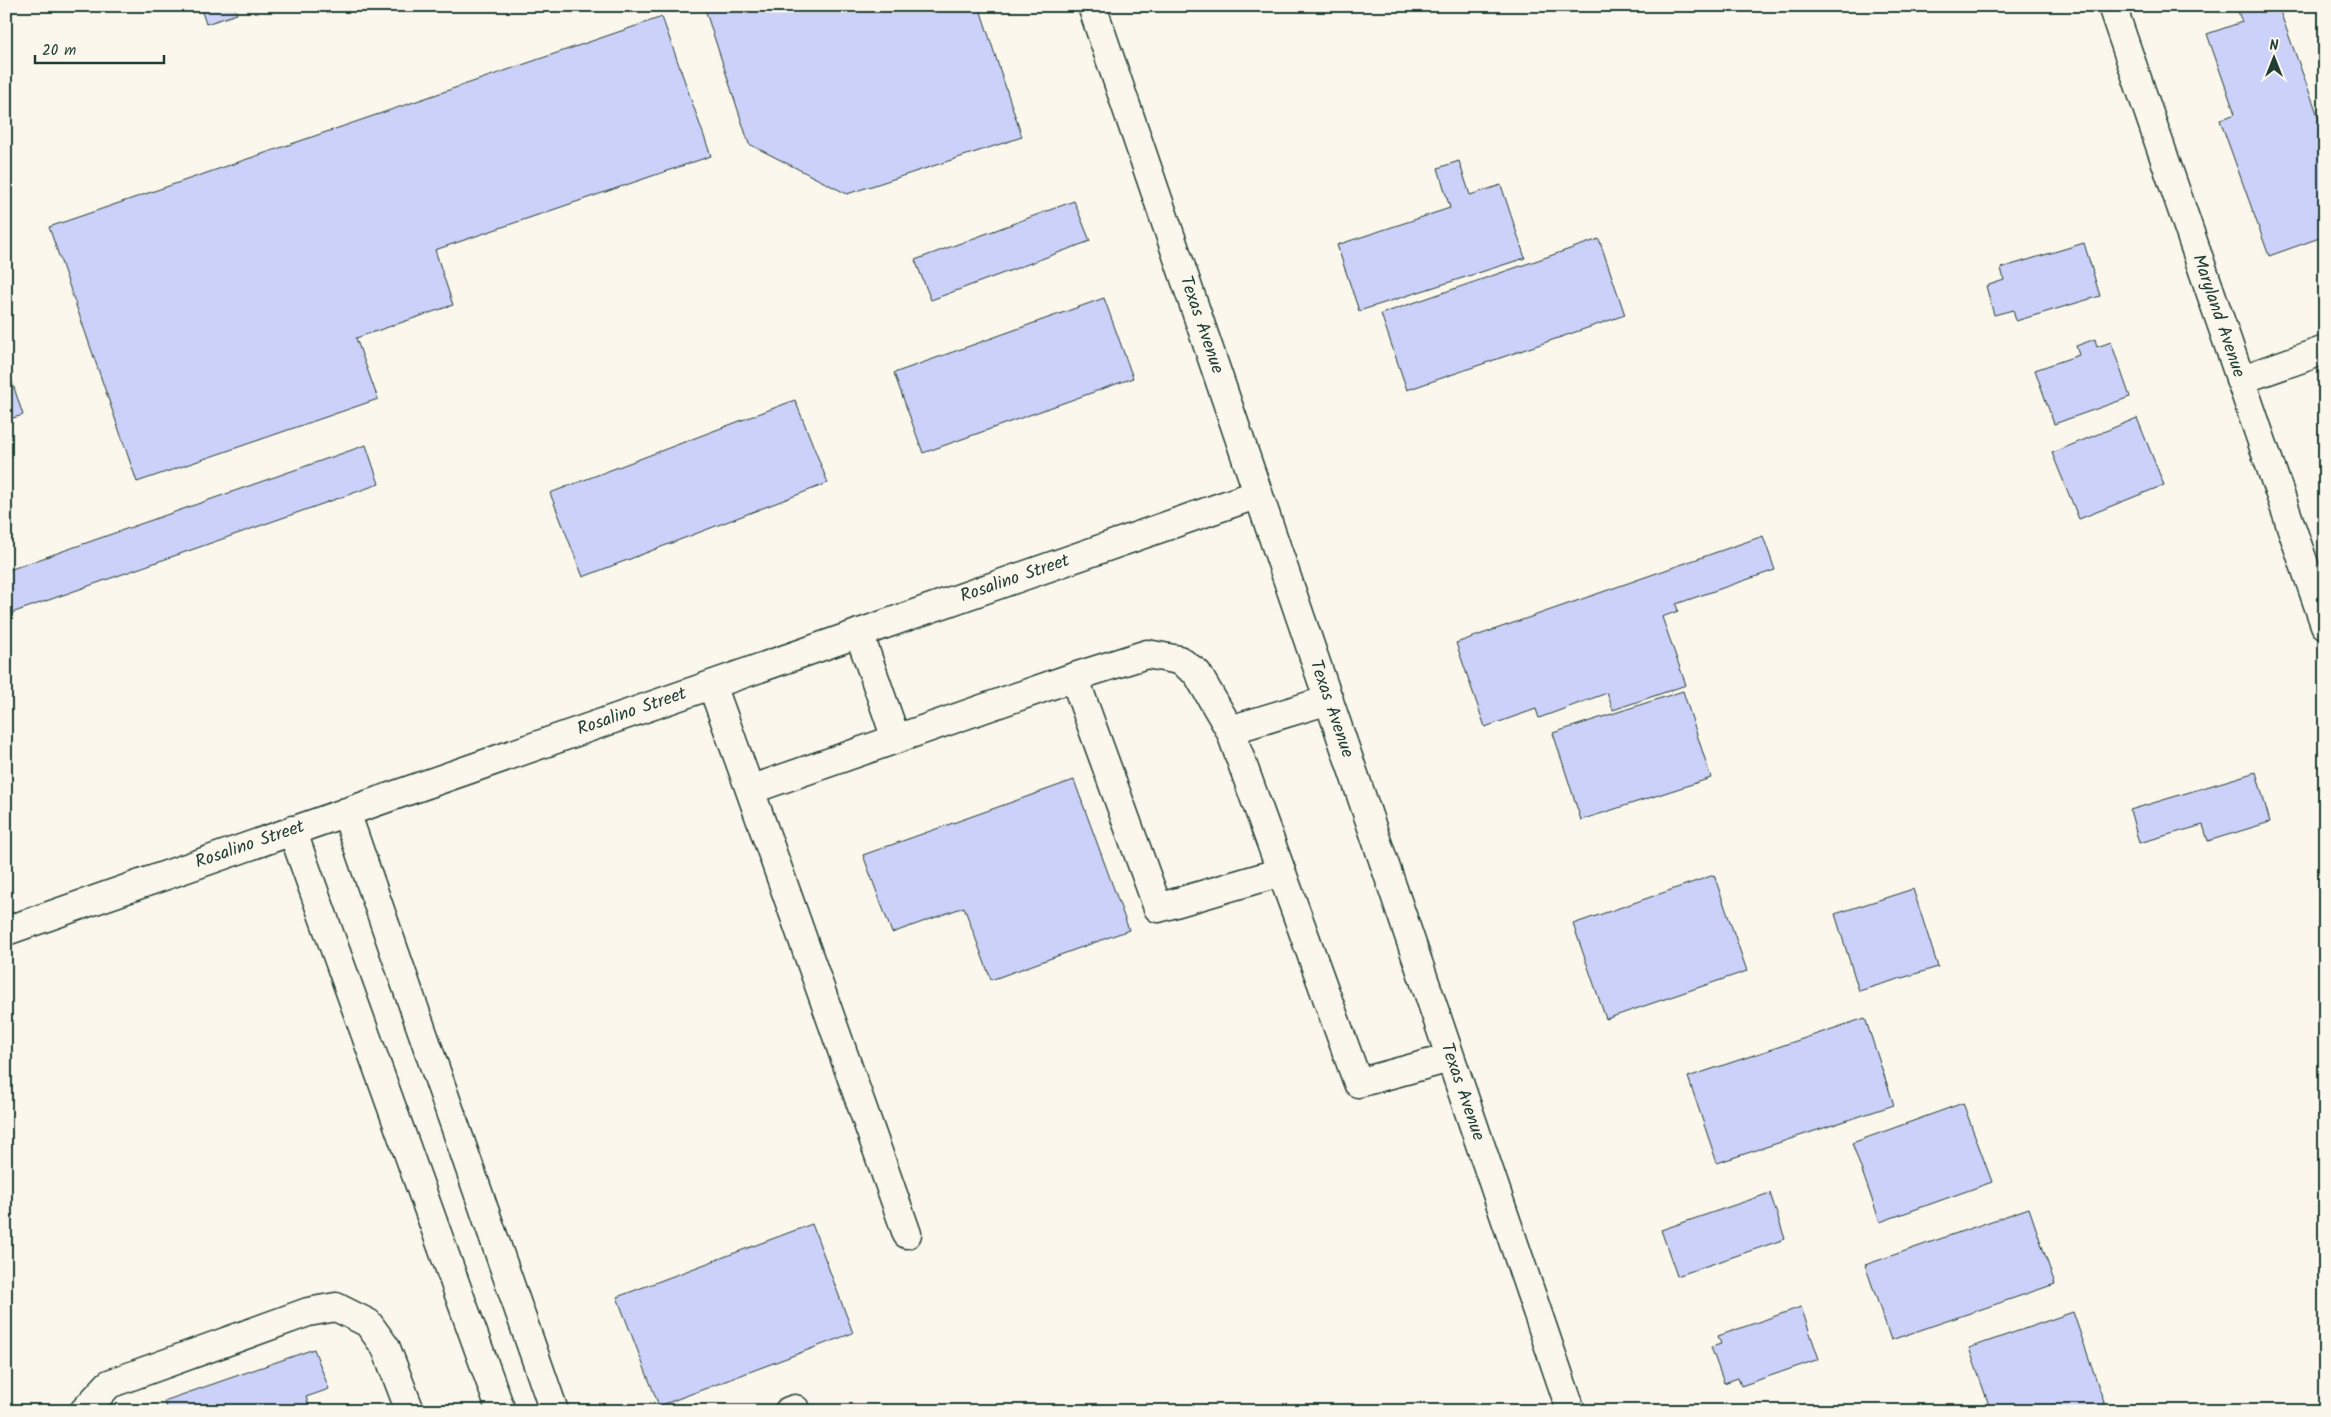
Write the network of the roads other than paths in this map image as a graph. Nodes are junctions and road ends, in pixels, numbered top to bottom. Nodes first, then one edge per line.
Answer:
1 (1092, 6) edge
2 (2112, 6) edge
3 (2325, 350) edge
4 (2240, 380) junction
5 (1258, 494) junction
6 (2325, 626) edge
7 (859, 633) junction
8 (1074, 677) junction
9 (712, 685) junction
10 (1329, 700) junction
11 (1230, 730) junction
12 (896, 739) junction
13 (750, 790) junction
14 (346, 812) junction
15 (292, 830) junction
16 (1281, 872) junction
17 (6, 931) edge
18 (1450, 1058) junction
19 (907, 1234) dead end
20 (84, 1411) edge
21 (410, 1411) edge
22 (501, 1411) edge
23 (554, 1411) edge
24 (1571, 1411) edge

1 - 5 street, Texas Avenue
2 - 4 street, Maryland Avenue
3 - 4 street
4 - 6 street, Maryland Avenue
5 - 7 street, Rosalino Street
5 - 10 street, Texas Avenue
7 - 9 street, Rosalino Street
7 - 12 street
8 - 11 street
8 - 12 street
8 - 16 street
9 - 13 street
9 - 14 street, Rosalino Street
10 - 11 street
10 - 18 street, Texas Avenue
11 - 16 street
12 - 13 street
13 - 19 street
14 - 15 street, Rosalino Street
14 - 23 street
15 - 17 street, Rosalino Street
15 - 22 street
16 - 18 street
18 - 24 street, Texas Avenue
20 - 21 street

